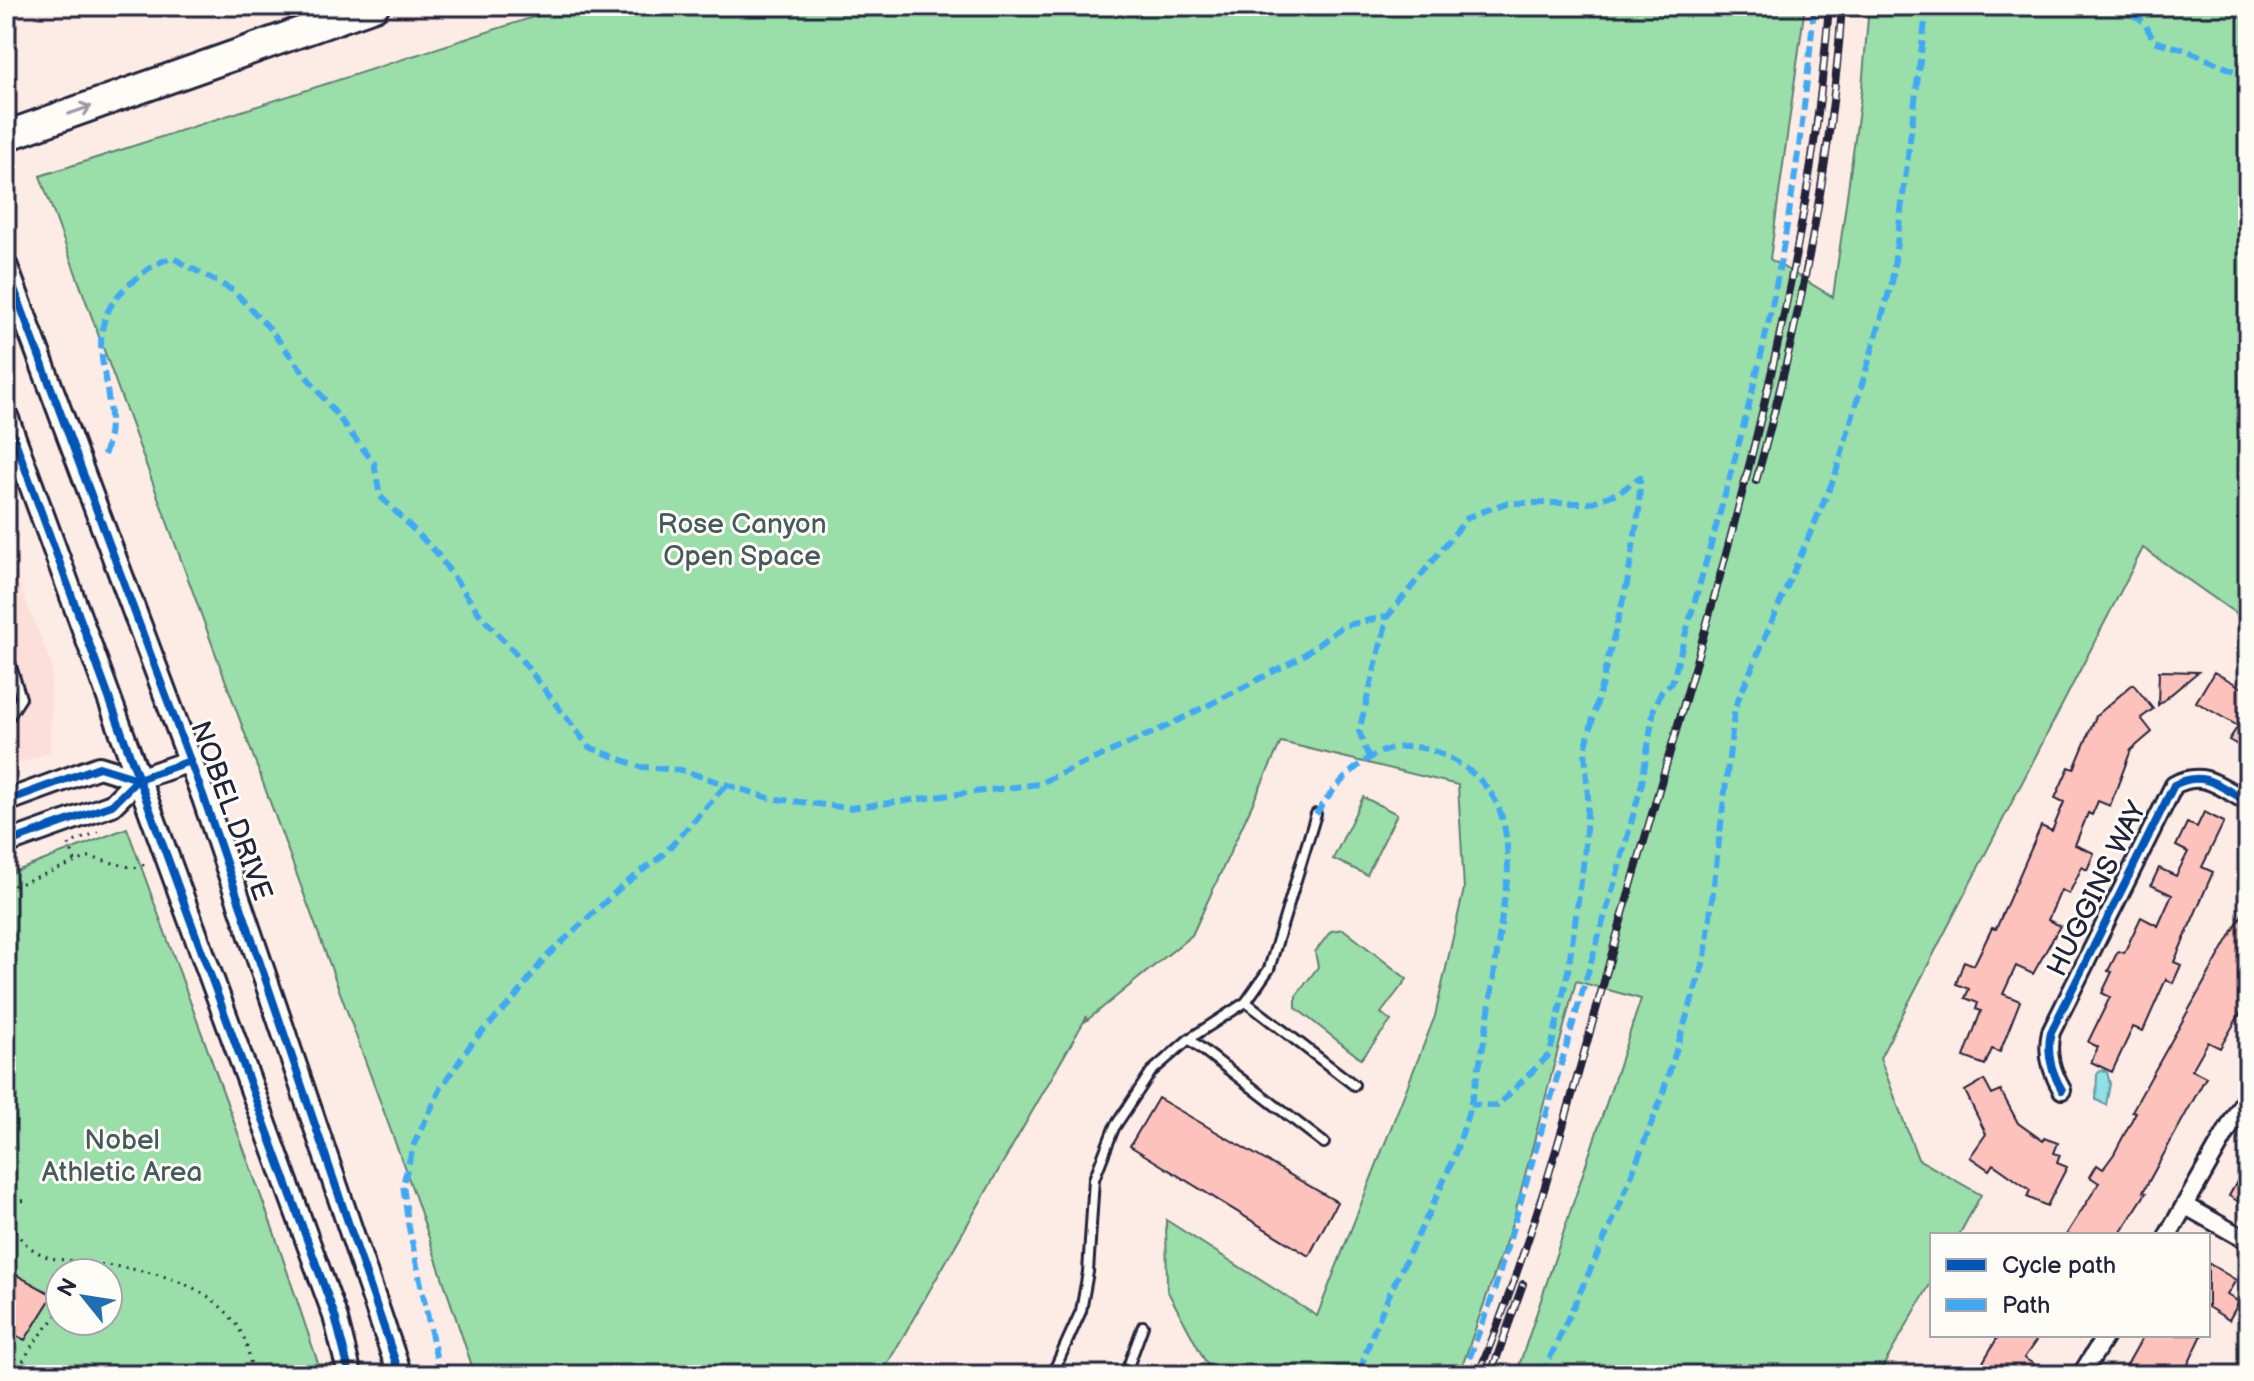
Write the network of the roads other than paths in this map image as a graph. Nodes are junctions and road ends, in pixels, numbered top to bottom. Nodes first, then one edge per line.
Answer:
1 (374, 6) edge
2 (6, 136) edge
3 (6, 267) edge
4 (6, 416) edge
5 (6, 650) edge
6 (6, 721) edge
7 (190, 761) junction
8 (138, 779) junction
9 (6, 801) edge
10 (2248, 802) edge
11 (1316, 814) dead end
12 (6, 843) edge
13 (1246, 1002) junction
14 (1189, 1039) junction
15 (1354, 1085) dead end
16 (2062, 1090) dead end
17 (2248, 1094) edge
18 (1324, 1143) dead end
19 (2186, 1206) junction
20 (2169, 1233) edge
21 (2248, 1241) edge
22 (1143, 1326) dead end
23 (2105, 1337) edge
24 (350, 1375) edge
25 (400, 1375) edge
26 (1052, 1375) edge
27 (1125, 1375) edge
28 (2081, 1375) edge

2 -> 1 highway
3 - 7 main road, NOBEL DRIVE
4 - 8 main road
5 - 6 lane
7 - 8 street
7 - 25 main road, NOBEL DRIVE
8 - 9 street
8 - 12 street
8 - 24 main road
10 - 16 street, HUGGINS WAY
11 - 13 lane
13 - 14 lane
13 - 15 lane
14 - 18 lane
14 - 26 lane
17 - 19 street
19 - 20 street
19 - 21 street
22 - 27 lane
23 - 28 street

